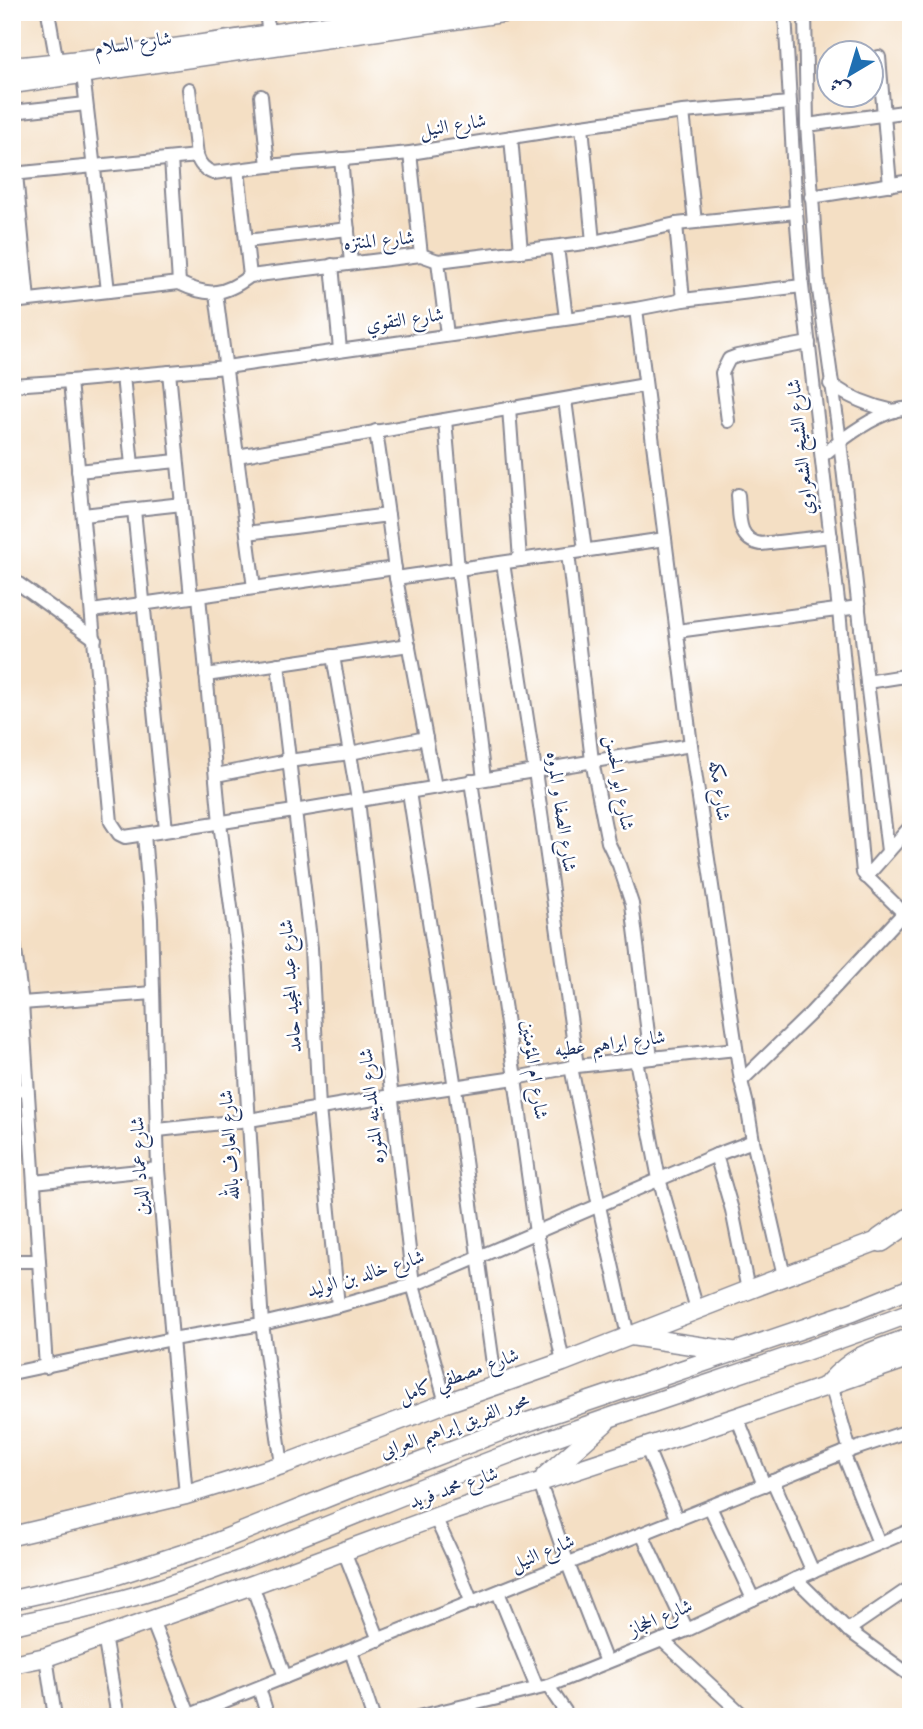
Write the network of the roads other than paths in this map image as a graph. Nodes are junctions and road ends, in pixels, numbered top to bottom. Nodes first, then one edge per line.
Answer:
1 (48, 12) edge
2 (266, 12) edge
3 (402, 12) edge
4 (509, 12) edge
5 (785, 12) edge
6 (805, 12) edge
7 (269, 34) junction
8 (57, 63) junction
9 (12, 67) edge
10 (83, 74) junction
11 (12, 83) edge
12 (189, 89) dead end
13 (261, 96) dead end
14 (790, 103) junction
15 (86, 104) junction
16 (883, 108) edge
17 (911, 111) edge
18 (12, 112) edge
19 (683, 113) junction
20 (884, 114) junction
21 (807, 125) junction
22 (582, 126) junction
23 (511, 136) junction
24 (410, 153) junction
25 (197, 156) junction
26 (171, 159) junction
27 (341, 159) junction
28 (94, 166) junction
29 (268, 166) junction
30 (238, 170) junction
31 (14, 174) edge
32 (911, 181) edge
33 (890, 185) junction
34 (811, 197) junction
35 (796, 212) junction
36 (695, 222) junction
37 (676, 225) junction
38 (348, 229) junction
39 (246, 241) junction
40 (593, 242) junction
41 (558, 247) junction
42 (521, 251) junction
43 (421, 255) junction
44 (438, 261) junction
45 (351, 263) junction
46 (332, 265) junction
47 (250, 276) junction
48 (178, 283) junction
49 (802, 286) junction
50 (108, 291) junction
51 (216, 293) junction
52 (29, 300) junction
53 (684, 300) junction
54 (12, 302) edge
55 (636, 309) junction
56 (566, 318) junction
57 (447, 335) junction
58 (809, 343) junction
59 (341, 350) junction
60 (226, 367) junction
61 (812, 367) junction
62 (169, 372) junction
63 (123, 376) junction
64 (70, 382) junction
65 (12, 385) edge
66 (645, 385) junction
67 (832, 386) junction
68 (565, 400) junction
69 (509, 408) junction
70 (911, 408) edge
71 (894, 411) junction
72 (445, 419) junction
73 (728, 421) dead end
74 (376, 431) junction
75 (840, 441) junction
76 (237, 456) junction
77 (822, 456) junction
78 (177, 461) junction
79 (132, 465) junction
80 (78, 471) junction
81 (738, 495) dead end
82 (182, 504) junction
83 (134, 510) junction
84 (83, 515) junction
85 (388, 515) junction
86 (247, 533) junction
87 (831, 537) junction
88 (665, 539) junction
89 (585, 550) junction
90 (568, 553) junction
91 (520, 560) junction
92 (503, 563) junction
93 (457, 569) junction
94 (395, 573) junction
95 (12, 579) edge
96 (254, 588) junction
97 (195, 597) junction
98 (143, 604) junction
99 (859, 607) junction
100 (839, 610) junction
101 (92, 611) junction
102 (677, 631) junction
103 (95, 639) junction
104 (409, 645) junction
105 (333, 656) junction
106 (278, 664) junction
107 (206, 675) junction
108 (911, 675) edge
109 (867, 682) junction
110 (426, 738) junction
111 (691, 745) junction
112 (350, 753) junction
113 (288, 761) junction
114 (592, 761) junction
115 (535, 771) junction
116 (216, 775) junction
117 (484, 779) junction
118 (471, 781) junction
119 (435, 787) junction
120 (409, 792) junction
121 (358, 800) junction
122 (294, 811) junction
123 (220, 823) junction
124 (911, 826) edge
125 (166, 830) junction
126 (144, 834) junction
127 (888, 851) junction
128 (866, 877) junction
129 (908, 913) edge
130 (12, 928) edge
131 (153, 993) junction
132 (22, 1003) junction
133 (736, 1049) junction
134 (651, 1058) junction
135 (636, 1060) junction
136 (574, 1067) junction
137 (515, 1078) junction
138 (741, 1082) junction
139 (455, 1088) junction
140 (27, 1090) junction
141 (12, 1091) edge
142 (392, 1096) junction
143 (319, 1108) junction
144 (249, 1120) junction
145 (158, 1130) junction
146 (753, 1141) junction
147 (716, 1155) junction
148 (158, 1169) junction
149 (659, 1180) junction
150 (34, 1182) junction
151 (598, 1206) junction
152 (911, 1219) edge
153 (911, 1229) edge
154 (536, 1233) junction
155 (881, 1240) junction
156 (477, 1257) junction
157 (12, 1261) edge
158 (39, 1261) junction
159 (784, 1276) junction
160 (413, 1285) junction
161 (911, 1288) edge
162 (748, 1290) junction
163 (338, 1306) junction
164 (697, 1309) junction
165 (911, 1313) edge
166 (262, 1324) junction
167 (628, 1336) junction
168 (172, 1339) junction
169 (911, 1340) edge
170 (735, 1352) junction
171 (911, 1357) edge
172 (563, 1362) junction
173 (46, 1367) junction
174 (12, 1373) edge
175 (831, 1384) junction
176 (496, 1386) junction
177 (446, 1403) junction
178 (611, 1417) junction
179 (737, 1417) junction
180 (910, 1431) edge
181 (646, 1446) junction
182 (847, 1452) junction
183 (282, 1465) junction
184 (540, 1481) junction
185 (768, 1483) junction
186 (186, 1494) junction
187 (710, 1507) junction
188 (435, 1517) junction
189 (677, 1520) junction
190 (911, 1530) edge
191 (642, 1534) junction
192 (13, 1536) edge
193 (878, 1543) junction
194 (344, 1550) junction
195 (568, 1564) junction
196 (813, 1572) junction
197 (796, 1579) junction
198 (252, 1585) junction
199 (911, 1587) edge
200 (498, 1592) junction
201 (753, 1599) junction
202 (12, 1601) edge
203 (471, 1603) junction
204 (152, 1620) junction
205 (12, 1625) edge
206 (687, 1630) junction
207 (848, 1630) junction
208 (104, 1636) junction
209 (379, 1640) junction
210 (662, 1640) junction
211 (351, 1651) junction
212 (46, 1657) junction
213 (606, 1662) junction
214 (12, 1664) edge
215 (909, 1672) edge
216 (285, 1677) junction
217 (542, 1687) junction
218 (259, 1688) junction
219 (456, 1712) edge
220 (190, 1716) edge
221 (55, 1717) edge
222 (118, 1717) edge
223 (268, 1717) edge
224 (373, 1717) edge
225 (418, 1717) edge
226 (569, 1717) edge
227 (745, 1717) edge

1 - 8 street
2 - 7 street
3 - 7 street, شارع السلام
4 - 10 street, شارع السلام
5 - 14 street, شارع الشيخ الشعراوي
6 - 21 street, شارع الشيخ الشعراوي
7 - 8 street, شارع السلام
8 - 9 street, شارع السلام
10 - 11 street, شارع السلام
10 - 15 street
12 - 25 street
13 - 29 street
14 - 19 street, شارع النيل
14 - 35 street, شارع الشيخ الشعراوي
15 - 18 street
15 - 28 street
16 - 20 street
17 - 20 street
19 - 22 street, شارع النيل
19 - 36 street
20 - 21 street
20 - 33 street
21 - 34 street, شارع الشيخ الشعراوي
22 - 23 street, شارع النيل
22 - 40 street
23 - 24 street, شارع النيل
23 - 42 street
24 - 27 street, شارع النيل
24 - 43 street
25 - 26 street
25 - 30 street, شارع النيل
26 - 28 street
26 - 48 street
27 - 29 street, شارع النيل
27 - 38 street
28 - 31 street
28 - 50 street
29 - 30 street, شارع النيل
30 - 39 street
31 - 52 street
32 - 33 street
33 - 34 street
34 - 67 street, شارع الشيخ الشعراوي
35 - 36 street, شارع المنتزه
35 - 49 street, شارع الشيخ الشعراوي
36 - 37 street, شارع المنتزه
37 - 40 street, شارع المنتزه
37 - 53 street
38 - 39 street
38 - 45 street
39 - 47 street
40 - 41 street, شارع المنتزه
41 - 42 street, شارع المنتزه
41 - 56 street
42 - 44 street, شارع المنتزه
43 - 44 street, شارع المنتزه
43 - 45 street, شارع المنتزه
44 - 57 street
45 - 46 street, شارع المنتزه
46 - 47 street, شارع المنتزه
46 - 59 street
47 - 51 street, شارع المنتزه
48 - 50 street
48 - 51 street
49 - 53 street, شارع التقوي
49 - 58 street, شارع الشيخ الشعراوي
50 - 52 street
51 - 60 street
52 - 54 street
53 - 55 street, شارع التقوي
55 - 56 street, شارع التقوي
55 - 66 street, شارع مكه
56 - 57 street, شارع التقوي
57 - 59 street, شارع التقوي
58 - 61 street, شارع الشيخ الشعراوي
58 - 73 street
59 - 60 street, شارع التقوي
60 - 62 street, شارع التقوي
60 - 76 street
61 - 67 street
61 - 77 street, شارع الشيخ الشعراوي
62 - 63 street, شارع التقوي
62 - 78 street, شارع العارف بالله
63 - 64 street, شارع التقوي
63 - 79 street
64 - 65 street, شارع التقوي
64 - 80 street
66 - 68 street
66 - 88 street, شارع مكه
67 - 71 street
67 - 75 street, شارع الشيخ الشعراوي
68 - 69 street
68 - 89 street
69 - 72 street
69 - 91 street
70 - 71 street
71 - 75 street
72 - 74 street
72 - 93 street
74 - 76 street
74 - 85 street
75 - 77 street
75 - 99 street, شارع الشيخ الشعراوي
76 - 86 street
77 - 87 street, شارع الشيخ الشعراوي
78 - 79 street
78 - 82 street, شارع العارف بالله
79 - 80 street
80 - 84 street
81 - 87 street
82 - 83 street
82 - 97 street, شارع العارف بالله
83 - 84 street
83 - 98 street
84 - 101 street
85 - 86 street
85 - 94 street
86 - 96 street
87 - 100 street, شارع الشيخ الشعراوي
88 - 89 street
88 - 102 street, شارع مكه
89 - 90 street
90 - 91 street
90 - 114 street, شارع ابو الحسن
91 - 92 street
92 - 93 street
92 - 115 street, شارع الصفا و المروه
93 - 94 street
93 - 117 street
94 - 96 street
94 - 104 street
95 - 103 street
96 - 97 street
97 - 98 street
97 - 107 street, شارع العارف بالله
98 - 101 street
98 - 125 street
99 - 100 street
99 - 109 street, شارع الشيخ الشعراوي
100 - 102 street
100 - 128 street, شارع الشيخ الشعراوي
101 - 103 street
102 - 111 street, شارع مكه
103 - 126 street
104 - 105 street
104 - 110 street
105 - 106 street
105 - 112 street, شارع المدينه المنوره
106 - 107 street
106 - 113 street, شارع عبد المجيد حامد
107 - 116 street, شارع العارف بالله
108 - 109 street
109 - 127 street, شارع الشيخ الشعراوي
110 - 112 street
110 - 119 street
111 - 114 street
111 - 133 street, شارع مكه
112 - 113 street
112 - 121 street, شارع المدينه المنوره
113 - 116 street
113 - 122 street, شارع عبد المجيد حامد
114 - 115 street
114 - 134 street, شارع ابو الحسن
115 - 117 street
115 - 136 street, شارع الصفا و المروه
116 - 123 street, شارع العارف بالله
117 - 118 street
118 - 119 street
118 - 137 street, شارع ام المؤمنين
119 - 120 street
120 - 121 street
120 - 139 street
121 - 122 street
121 - 142 street, شارع المدينه المنوره
122 - 123 street
122 - 143 street, شارع عبد المجيد حامد
123 - 125 street
123 - 144 street, شارع العارف بالله
124 - 127 street
125 - 126 street
126 - 131 street, شارع عماد الدين
127 - 128 street
128 - 129 street
129 - 138 street
130 - 132 street
131 - 132 street
131 - 145 street, شارع عماد الدين
132 - 140 street
133 - 134 street, شارع ابراهيم عطيه
133 - 138 street, شارع مكه
134 - 135 street, شارع ابراهيم عطيه
135 - 136 street, شارع ابراهيم عطيه
135 - 149 street
136 - 137 street, شارع ابراهيم عطيه
136 - 151 street, شارع الصفا و المروه
137 - 139 street, شارع ابراهيم عطيه
137 - 154 street, شارع ام المؤمنين
138 - 146 street, شارع مكه
139 - 142 street, شارع ابراهيم عطيه
139 - 156 street
140 - 141 street
140 - 150 street
142 - 143 street, شارع ابراهيم عطيه
142 - 160 street, شارع المدينه المنوره
143 - 144 street, شارع ابراهيم عطيه
143 - 163 street, شارع عبد المجيد حامد
144 - 145 street, شارع ابراهيم عطيه
144 - 166 street, شارع العارف بالله
145 - 148 street, شارع عماد الدين
146 - 147 street, شارع خالد بن الوليد
146 - 159 street, شارع مكه
147 - 149 street, شارع خالد بن الوليد
147 - 162 street
148 - 150 street
148 - 168 street, شارع عماد الدين
149 - 151 street, شارع خالد بن الوليد
149 - 164 street
150 - 158 street
151 - 154 street, شارع خالد بن الوليد
151 - 167 street, شارع الصفا و المروه
152 - 155 highway
153 - 155 street, شارع مصطفي كامل
154 - 156 street, شارع خالد بن الوليد
154 - 172 street, شارع ام المؤمنين
155 - 159 street, شارع مصطفي كامل
156 - 160 street, شارع خالد بن الوليد
156 - 176 street
157 - 158 street
158 - 173 street
159 - 162 street, شارع مصطفي كامل
160 - 163 street, شارع خالد بن الوليد
160 - 177 street, شارع المدينه المنوره
161 - 170 street, محور الفريق إبراهيم العرابى
162 - 164 street, شارع مصطفي كامل
163 - 166 street, شارع خالد بن الوليد
164 - 167 street, شارع مصطفي كامل
165 - 178 street
166 - 168 street, شارع خالد بن الوليد
166 - 183 street, شارع العارف بالله
167 - 170 street
167 - 172 street, شارع مصطفي كامل
168 - 173 street, شارع خالد بن الوليد
168 - 186 street, شارع عماد الدين
169 - 175 highway
170 - 202 street, محور الفريق إبراهيم العرابى
171 - 175 street, شارع محمد فريد
172 - 176 street, شارع مصطفي كامل
173 - 174 street, شارع خالد بن الوليد
175 - 179 street, شارع محمد فريد
175 - 182 street
176 - 177 street, شارع مصطفي كامل
177 - 183 street, شارع مصطفي كامل
178 - 184 street
178 - 205 street
179 - 181 street, شارع محمد فريد
179 - 185 street
180 - 182 street, شارع النيل
181 - 184 street, شارع محمد فريد
181 - 189 street
182 - 185 street, شارع النيل
182 - 193 street
183 - 186 street, شارع مصطفي كامل
184 - 188 street, شارع محمد فريد
184 - 195 street
185 - 187 street, شارع النيل
185 - 196 street
186 - 192 street, شارع مصطفي كامل
187 - 189 street, شارع النيل
187 - 201 street
188 - 194 street, شارع محمد فريد
188 - 203 street
189 - 191 street, شارع النيل
190 - 193 street, شارع الحجاز
191 - 195 street, شارع النيل
191 - 206 street
193 - 196 street, شارع الحجاز
194 - 198 street, شارع محمد فريد
194 - 209 street
195 - 200 street, شارع النيل
195 - 213 street
196 - 197 street, شارع الحجاز
197 - 201 street, شارع الحجاز
197 - 207 street
198 - 204 street, شارع محمد فريد
198 - 216 street
199 - 207 street
200 - 203 street, شارع النيل
200 - 217 street
201 - 206 street, شارع الحجاز
203 - 209 street, شارع النيل
204 - 208 street, شارع محمد فريد
204 - 220 street
206 - 210 street, شارع الحجاز
207 - 215 street
208 - 212 street, شارع محمد فريد
208 - 222 street
209 - 211 street, شارع النيل
210 - 213 street, شارع الحجاز
210 - 227 street
211 - 216 street, شارع النيل
211 - 224 street
212 - 214 street, شارع محمد فريد
212 - 221 street
213 - 217 street, شارع الحجاز
216 - 218 street, شارع النيل
217 - 219 street, شارع الحجاز
217 - 226 street
218 - 220 street, شارع النيل
218 - 223 street
219 - 225 street, شارع الحجاز

